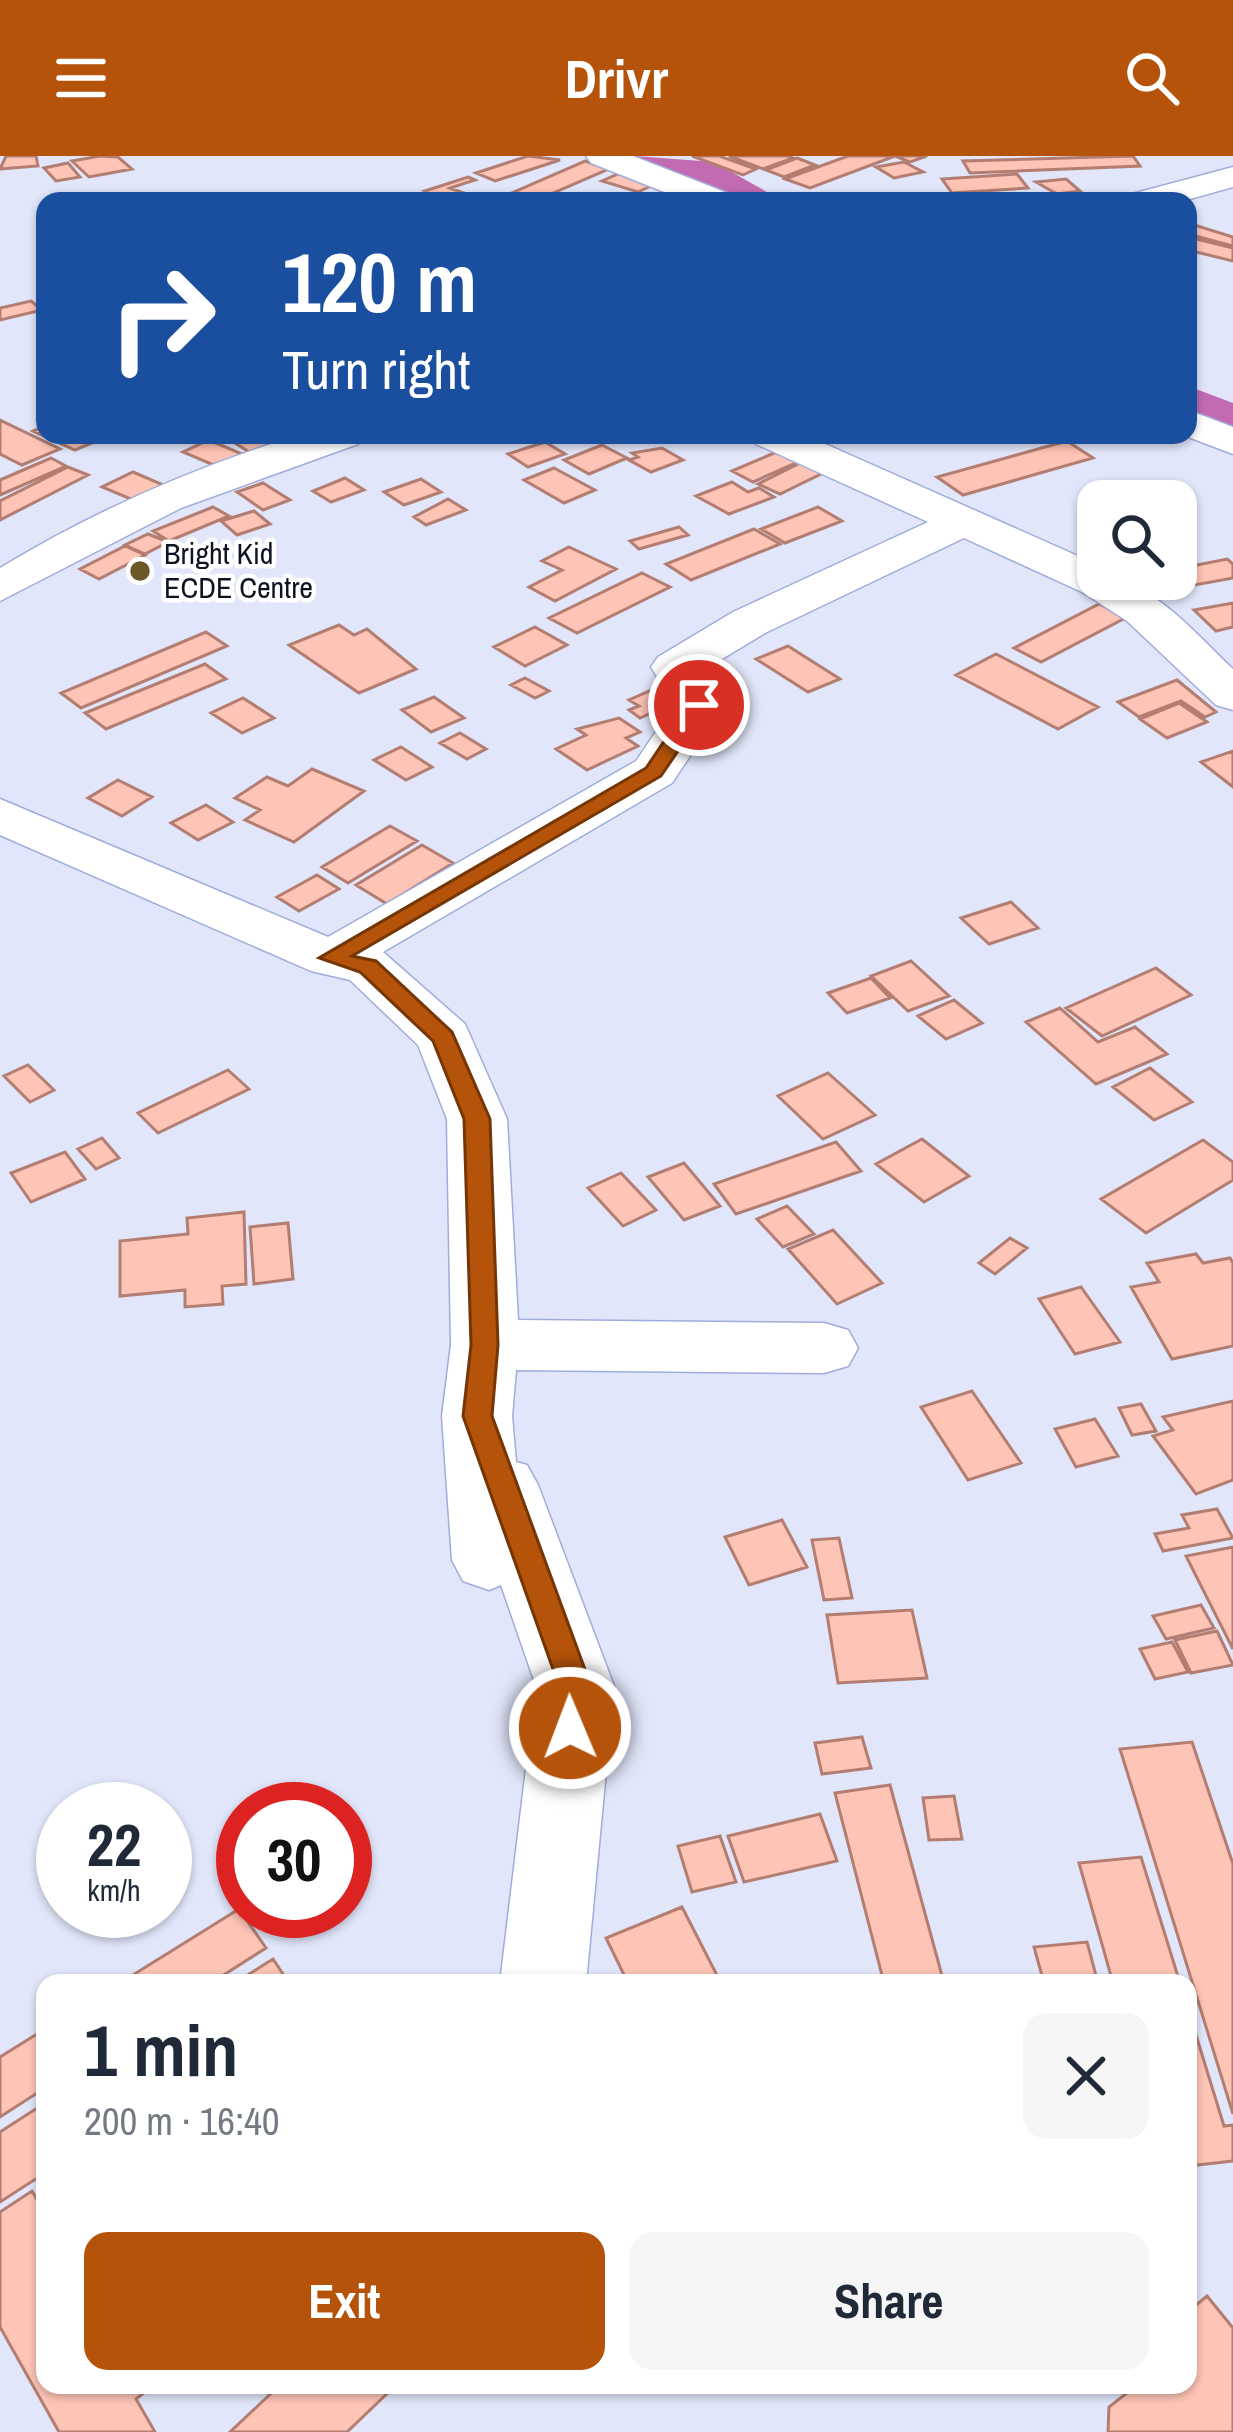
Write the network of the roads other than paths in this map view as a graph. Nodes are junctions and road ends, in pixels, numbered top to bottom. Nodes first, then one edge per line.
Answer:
1 (603, 156) edge
2 (1233, 177) edge
3 (695, 192) edge
4 (1177, 192) edge
5 (1197, 426) edge
6 (1233, 442) edge
7 (311, 444) edge
8 (790, 444) edge
9 (961, 523) junction
10 (0, 587) edge
11 (1233, 695) edge
12 (0, 815) edge
13 (331, 958) junction
14 (824, 1348) dead end
15 (481, 1380) junction
16 (489, 1560) dead end
17 (544, 1974) edge

1 - 3 street
2 - 4 street
5 - 6 street
7 - 10 street
8 - 9 street
9 - 11 street
9 - 13 street
12 - 13 street
13 - 15 street
14 - 15 street
15 - 16 street
15 - 17 street

